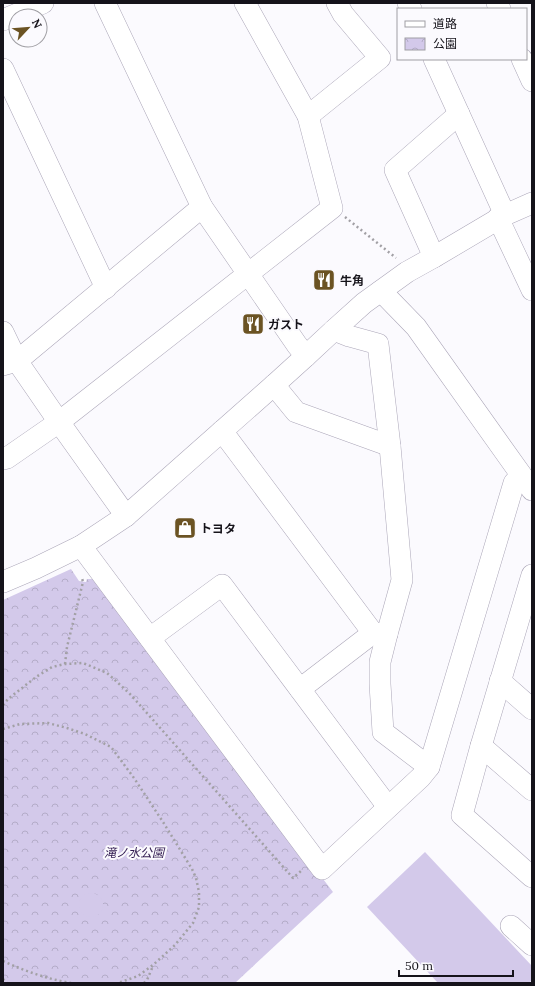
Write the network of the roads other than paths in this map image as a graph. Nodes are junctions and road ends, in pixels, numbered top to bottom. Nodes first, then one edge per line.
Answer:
1 (43, 3) edge
2 (105, 3) edge
3 (244, 3) edge
4 (338, 3) edge
5 (3, 20) edge
6 (434, 60) edge
7 (522, 60) edge
8 (3, 70) edge
9 (532, 81) edge
10 (459, 114) junction
11 (308, 116) junction
12 (532, 203) edge
13 (202, 207) junction
14 (502, 217) junction
15 (434, 257) junction
16 (248, 274) junction
17 (530, 281) edge
18 (106, 288) junction
19 (381, 291) junction
20 (334, 330) junction
21 (3, 332) edge
22 (306, 356) junction
23 (10, 363) edge
24 (274, 385) junction
25 (59, 422) junction
26 (222, 431) junction
27 (390, 446) junction
28 (3, 459) edge
29 (526, 482) edge
30 (126, 516) junction
31 (80, 546) junction
32 (532, 575) edge
33 (3, 582) edge
34 (380, 634) junction
35 (150, 638) junction
36 (500, 681) junction
37 (300, 688) junction
38 (532, 709) edge
39 (481, 746) junction
40 (429, 767) junction
41 (532, 790) edge
42 (388, 807) junction
43 (532, 877) edge
44 (511, 926) dead end
45 (532, 945) edge

1 - 5 street
2 - 13 street
3 - 11 street
4 - 11 street
6 - 10 street
7 - 9 street
8 - 18 street
10 - 14 street
10 - 15 street
11 - 16 street
12 - 14 street
13 - 16 street
13 - 18 street
14 - 15 street
14 - 17 street
15 - 19 street
16 - 22 street
16 - 25 street
18 - 23 street
19 - 20 street
19 - 29 street
20 - 22 street
20 - 27 street
21 - 23 street
22 - 24 street
23 - 25 street
24 - 26 street
24 - 27 street
25 - 28 street
25 - 30 street
26 - 30 street
26 - 34 street
27 - 34 street
29 - 40 street
30 - 31 street
31 - 33 street
31 - 35 street
32 - 36 street
34 - 37 street
34 - 40 street
35 - 37 street
35 - 42 street
36 - 38 street
36 - 39 street
37 - 42 street
39 - 41 street
39 - 43 street
40 - 42 street
44 - 45 street

